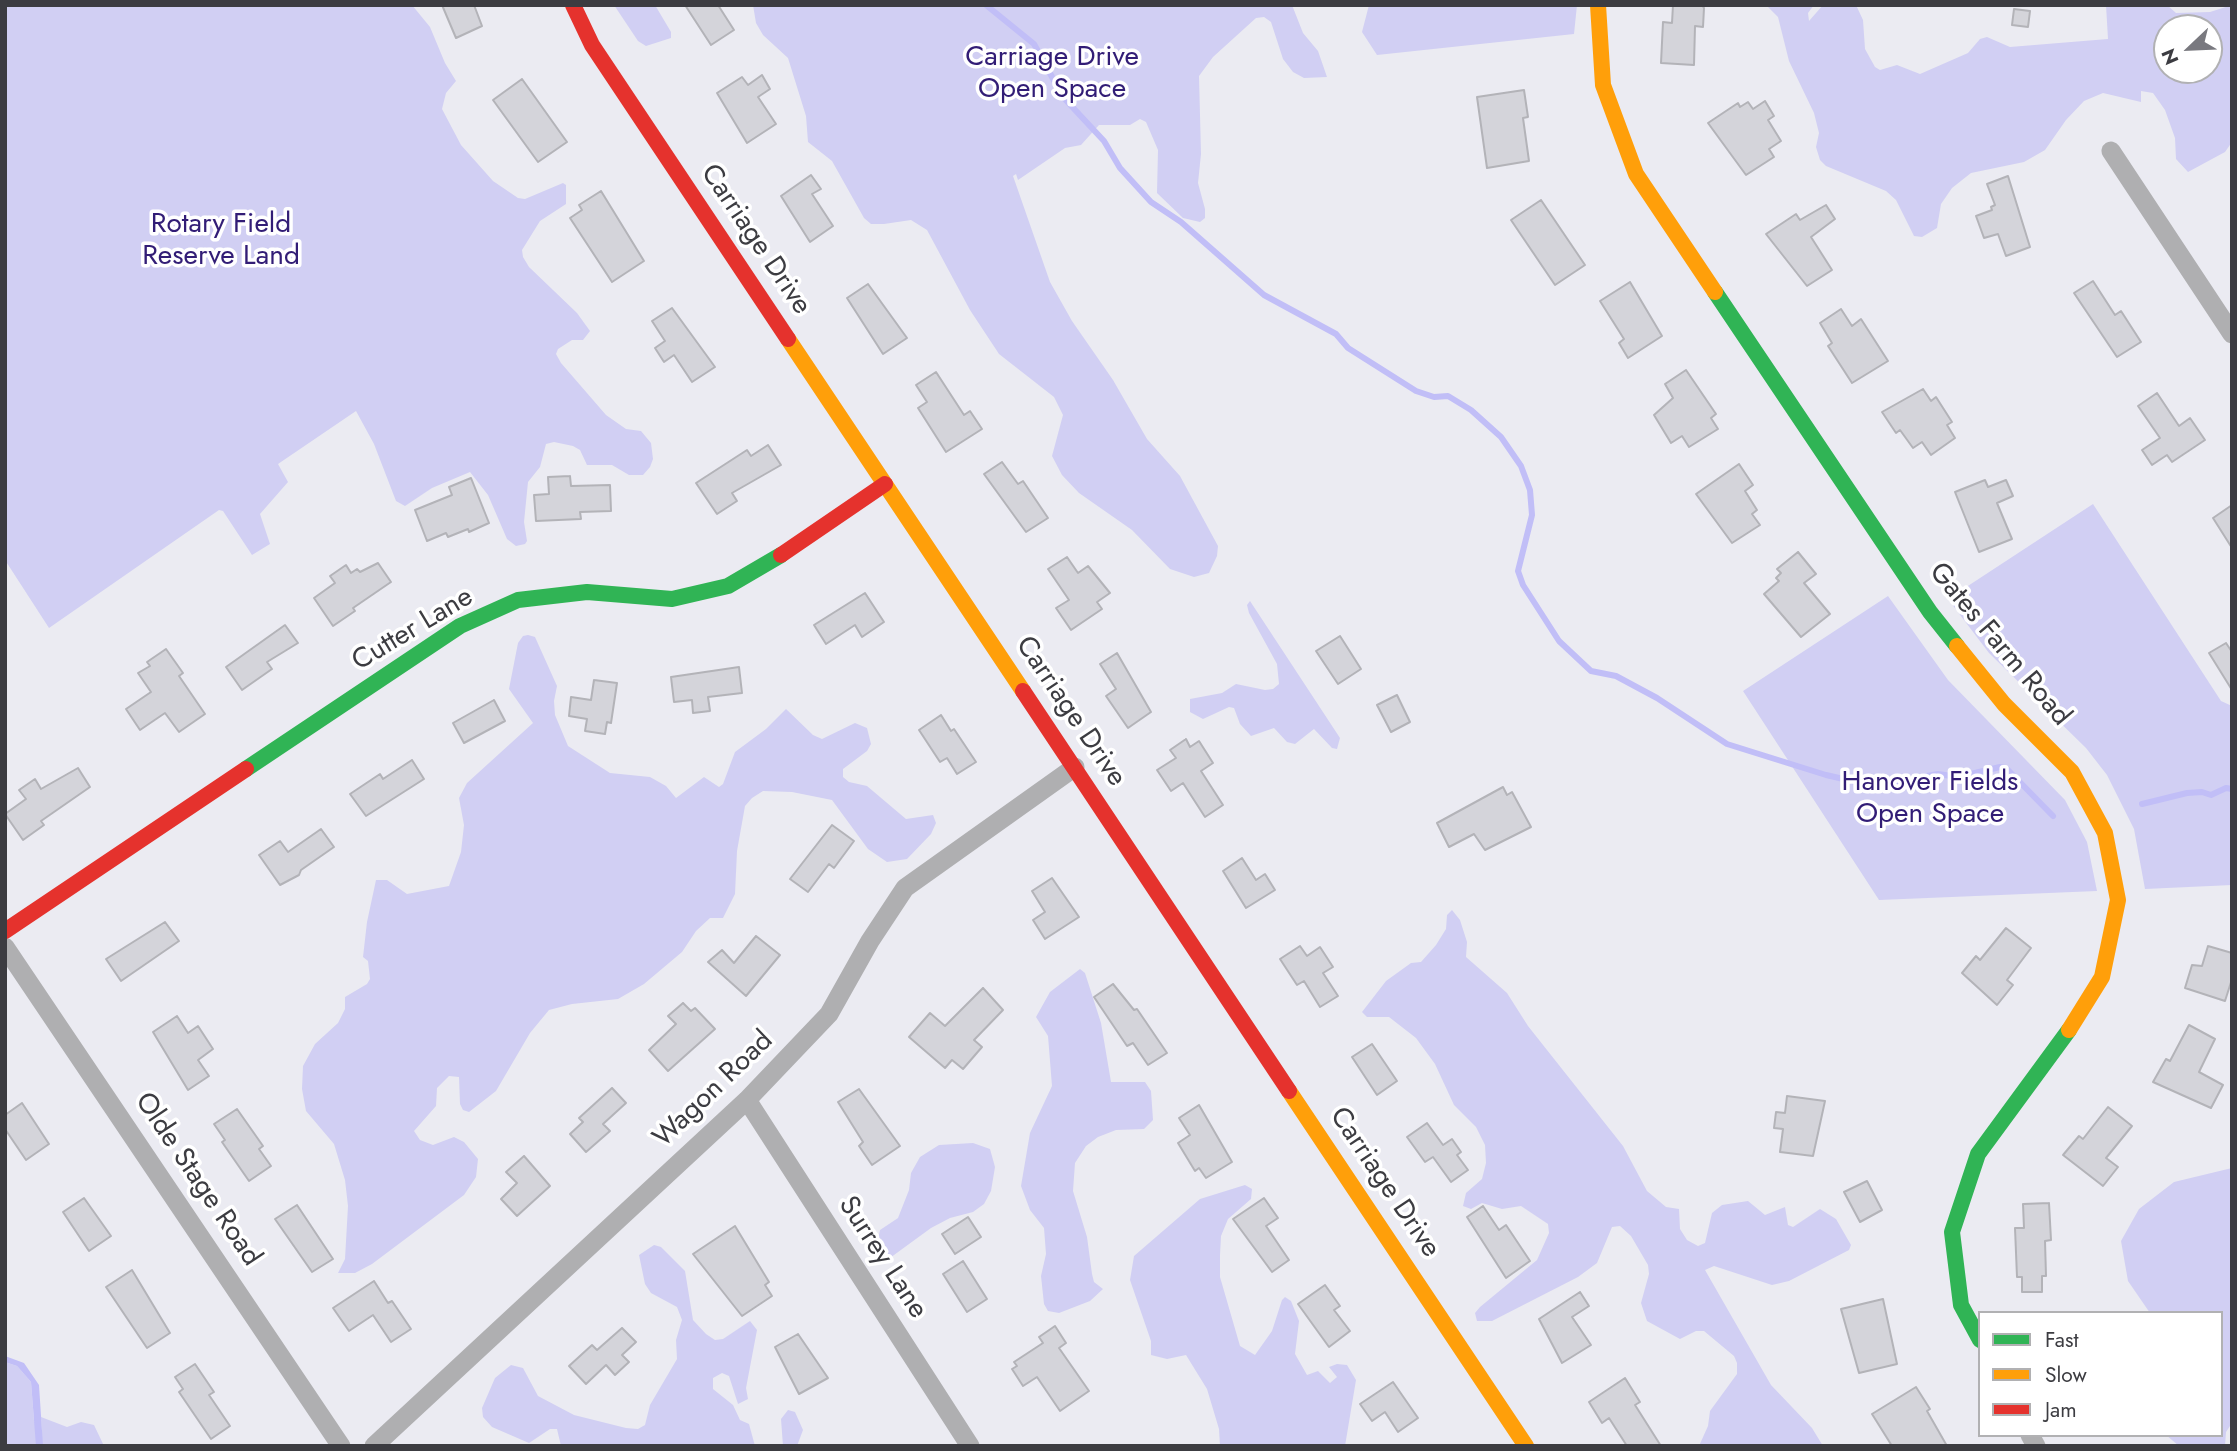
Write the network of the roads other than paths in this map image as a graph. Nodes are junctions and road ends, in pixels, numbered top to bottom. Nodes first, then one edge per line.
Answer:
1 (573, 5) edge
2 (1598, 5) edge
3 (2110, 150) dead end
4 (2232, 334) edge
5 (886, 484) junction
6 (1075, 767) junction
7 (5, 931) edge
8 (5, 947) edge
9 (747, 1100) junction
10 (1978, 1336) edge
11 (341, 1446) edge
12 (374, 1446) edge
13 (970, 1446) edge
14 (1526, 1446) edge

1 - 5 street, Carriage Drive
2 - 10 street, Gates Farm Road
3 - 4 street
5 - 6 street, Carriage Drive
5 - 7 street, Cutter Lane
6 - 9 street, Wagon Road
6 - 14 street, Carriage Drive
8 - 11 street, Olde Stage Road
9 - 12 street, Wagon Road
9 - 13 street, Surrey Lane

